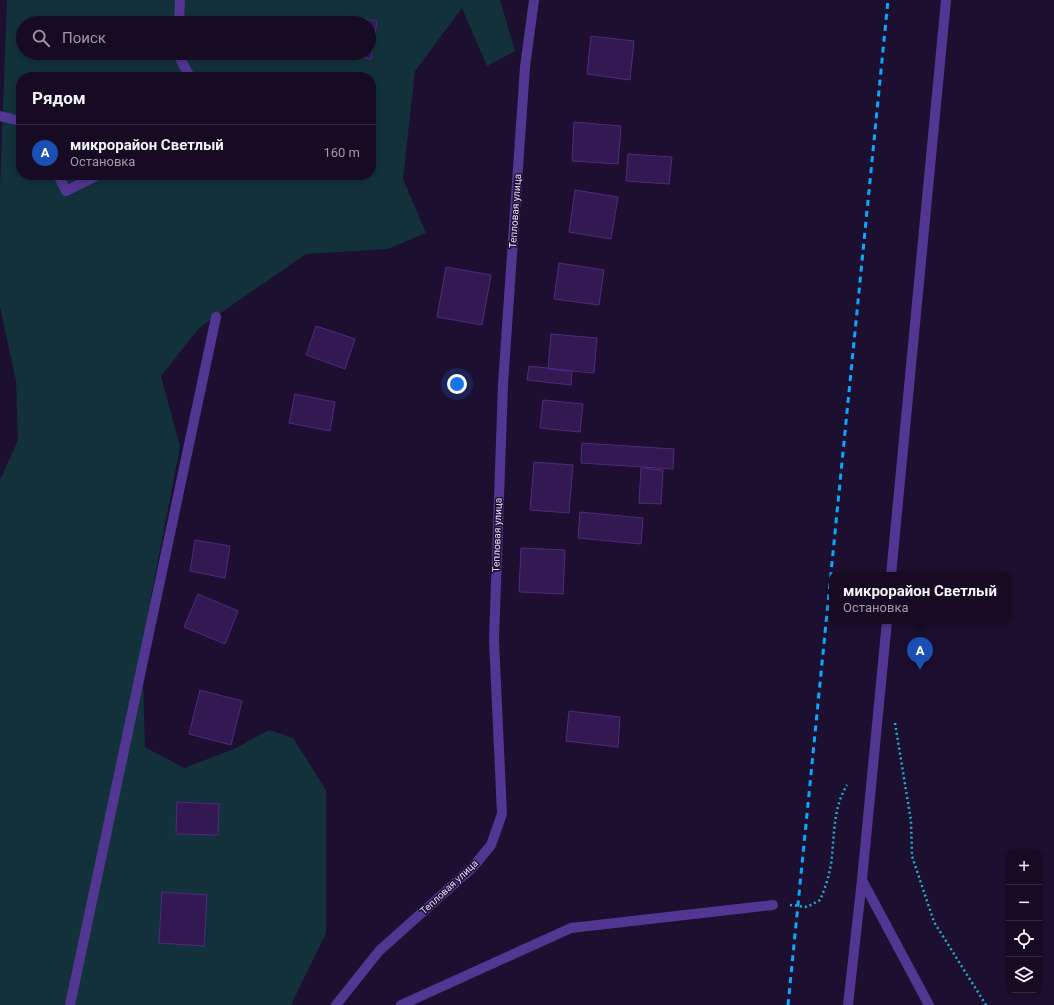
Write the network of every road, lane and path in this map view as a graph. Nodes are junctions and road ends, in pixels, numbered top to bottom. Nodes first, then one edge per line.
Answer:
1 (180, 0) edge
2 (534, 0) edge
3 (946, 0) edge
4 (179, 16) edge
5 (181, 60) edge
6 (187, 72) edge
7 (0, 116) edge
8 (16, 120) edge
9 (60, 180) edge
10 (88, 180) edge
11 (216, 317) dead end
12 (891, 572) edge
13 (887, 624) edge
14 (895, 720) dead end
15 (847, 785) dead end
16 (862, 880) junction
17 (773, 905) joint
18 (70, 1005) edge
19 (336, 1005) edge
20 (401, 1005) edge
21 (848, 1005) edge
22 (929, 1005) edge
23 (986, 1005) edge

1 - 4 street
2 - 19 street, Тепловая улица
3 - 12 street
5 - 6 street
7 - 8 street
9 - 10 street
11 - 18 street
13 - 16 street
14 - 23 path
15 - 17 path
16 - 21 street
16 - 22 street
17 - 20 street

